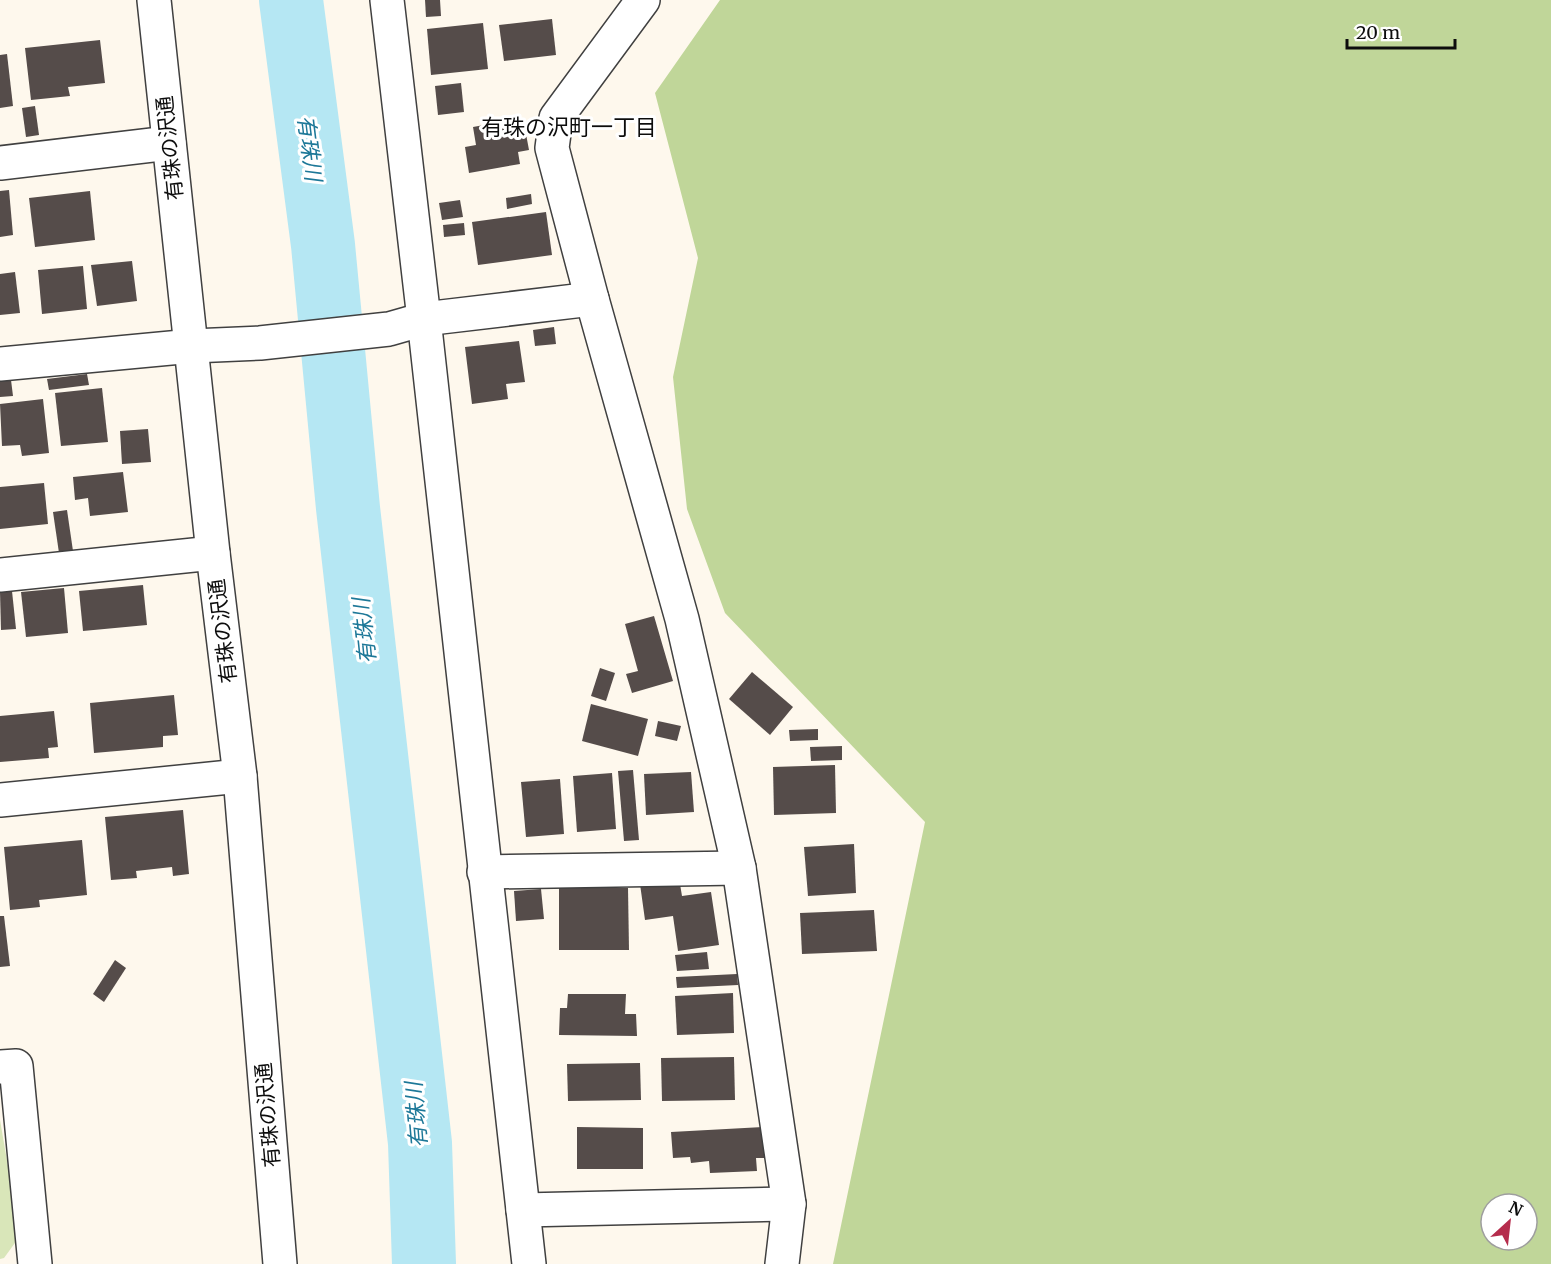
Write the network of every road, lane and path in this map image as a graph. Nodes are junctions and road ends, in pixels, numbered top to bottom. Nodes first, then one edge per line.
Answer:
1 (154, 0) edge
2 (387, 0) edge
3 (643, 0) edge
4 (619, 15) edge
5 (169, 143) junction
6 (0, 163) edge
7 (592, 299) junction
8 (424, 319) junction
9 (192, 346) junction
10 (0, 364) edge
11 (213, 553) junction
12 (0, 575) edge
13 (240, 776) junction
14 (0, 800) edge
15 (739, 868) junction
16 (484, 872) junction
17 (0, 1067) edge
18 (789, 1204) junction
19 (523, 1210) junction
20 (35, 1264) edge
21 (280, 1264) edge
22 (529, 1264) edge
23 (782, 1264) edge

1 - 5 street, 有珠の沢通
2 - 8 street
3 - 4 street
4 - 7 street
5 - 6 street
5 - 9 street, 有珠の沢通
7 - 8 street
7 - 15 street
8 - 9 street
8 - 16 street
9 - 10 street
9 - 11 street, 有珠の沢通
11 - 12 street
11 - 13 street, 有珠の沢通
13 - 14 street
13 - 21 street, 有珠の沢通
15 - 16 street
15 - 18 street
16 - 19 street
17 - 20 street
18 - 19 street
18 - 23 street
19 - 22 street

